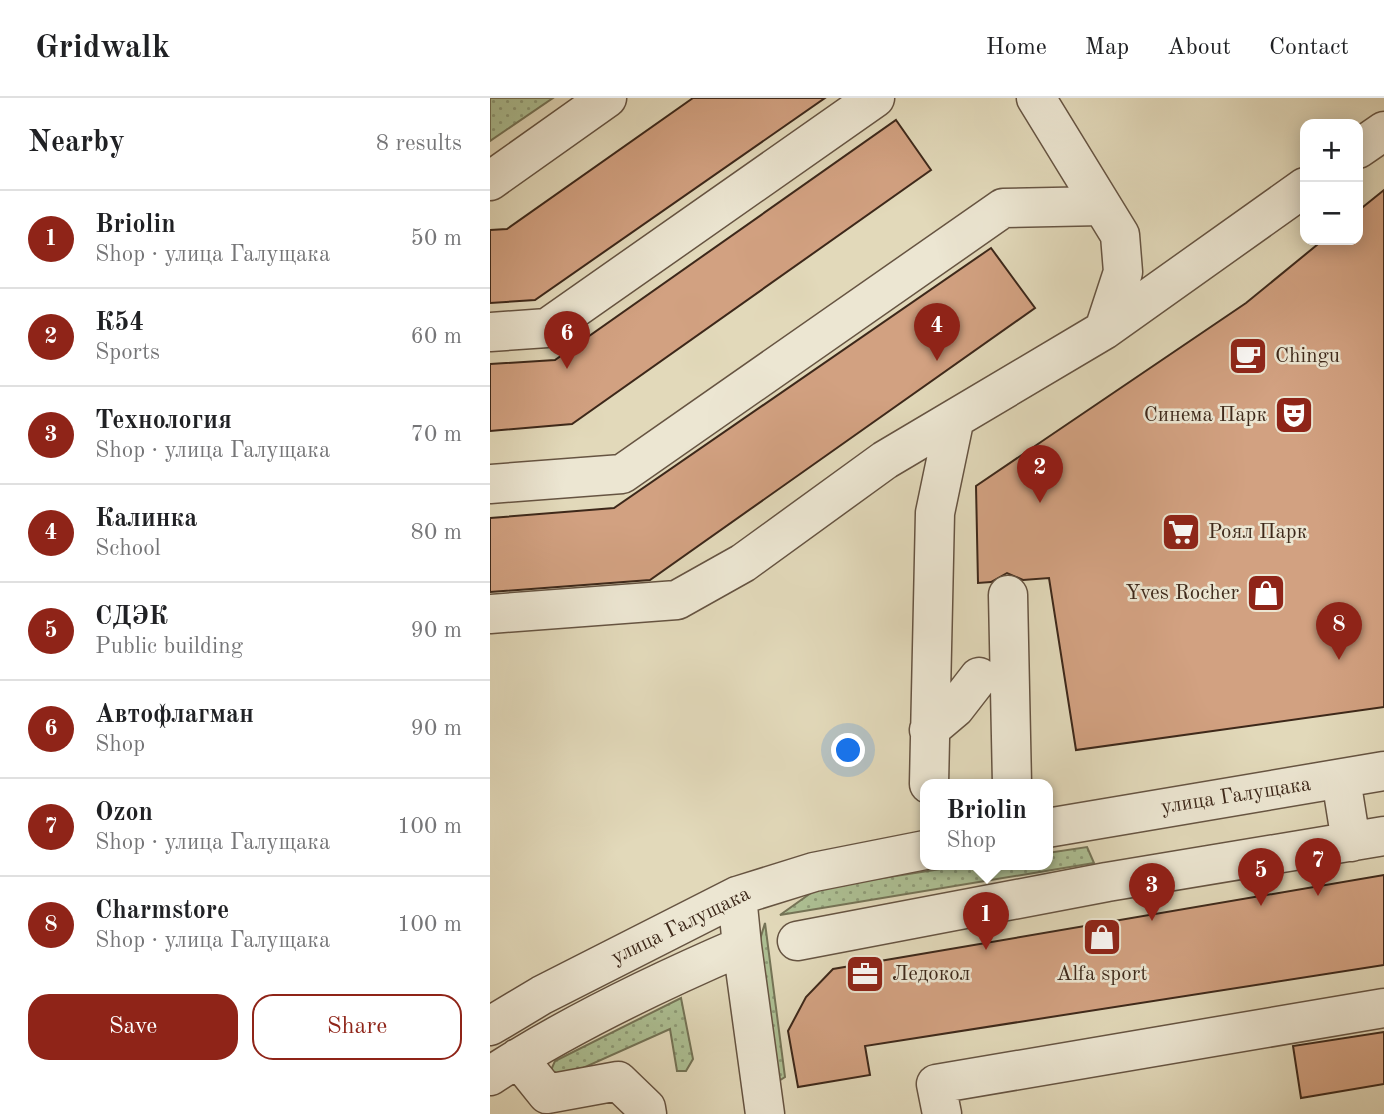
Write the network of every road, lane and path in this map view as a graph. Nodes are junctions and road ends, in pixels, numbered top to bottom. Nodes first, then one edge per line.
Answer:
1 (607, 98) edge
2 (875, 98) edge
3 (1036, 98) edge
4 (1384, 131) edge
5 (1363, 146) edge
6 (490, 181) edge
7 (1300, 191) edge
8 (1102, 206) junction
9 (1104, 330) junction
10 (490, 332) edge
11 (954, 422) junction
12 (490, 484) edge
13 (1008, 595) dead end
14 (490, 614) edge
15 (979, 677) dead end
16 (929, 730) junction
17 (1384, 771) edge
18 (929, 779) edge
19 (1012, 779) edge
20 (1341, 779) junction
21 (1053, 827) edge
22 (1367, 839) edge
23 (920, 851) edge
24 (737, 896) junction
25 (797, 941) dead end
26 (742, 946) junction
27 (1384, 1009) edge
28 (490, 1027) edge
29 (504, 1067) edge
30 (936, 1113) edge
31 (647, 1114) edge
32 (765, 1114) edge

1 - 6 street
2 - 10 street
3 - 8 street
4 - 5 street
7 - 9 street
8 - 9 street
8 - 12 street
9 - 11 street
11 - 14 street
11 - 16 street
13 - 19 street
15 - 16 street
16 - 18 street
17 - 20 street, улица Галущака
20 - 21 street, улица Галущака
20 - 22 street
22 - 25 street
23 - 24 street, улица Галущака
24 - 26 street
24 - 28 street, улица Галущака
26 - 29 street
26 - 32 street
27 - 30 street
29 - 31 street

